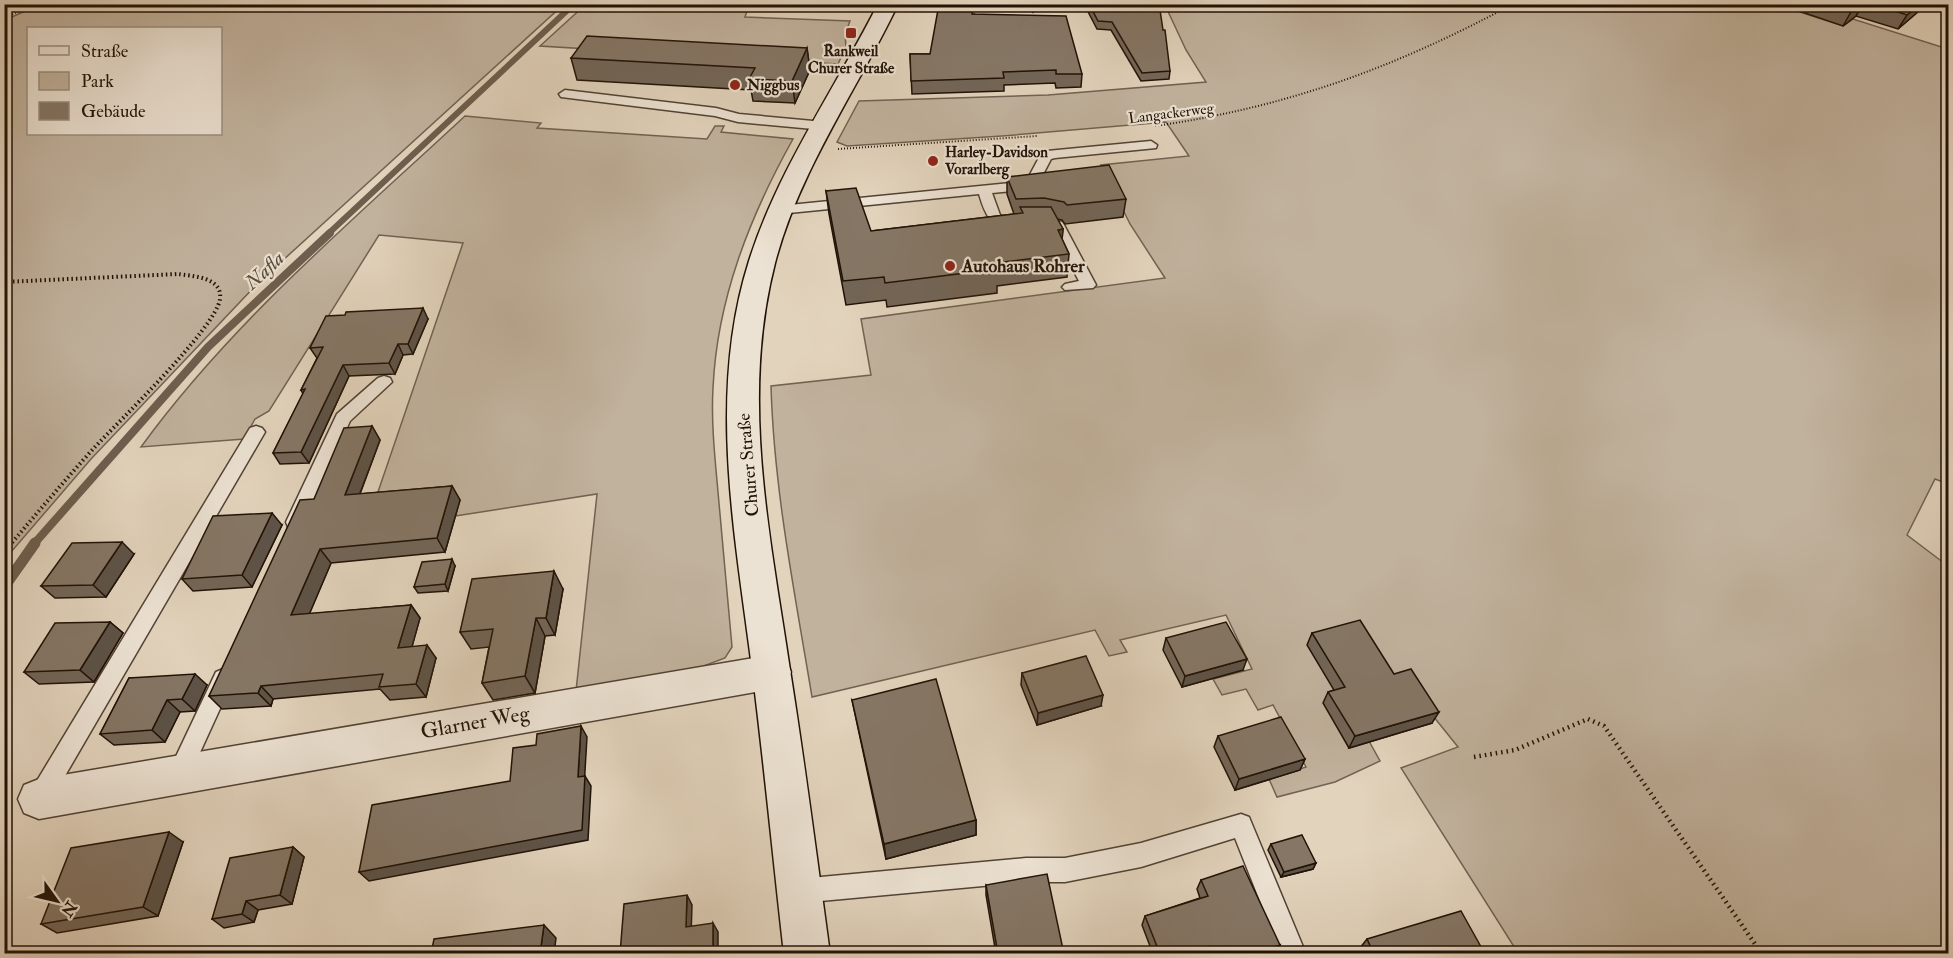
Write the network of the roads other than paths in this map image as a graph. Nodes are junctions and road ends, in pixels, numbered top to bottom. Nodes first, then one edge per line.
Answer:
1 (888, 4) edge
2 (565, 94) dead end
3 (817, 138) junction
4 (1151, 145) dead end
5 (984, 190) junction
6 (779, 210) junction
7 (1070, 287) dead end
8 (384, 382) dead end
9 (256, 432) dead end
10 (288, 537) edge
11 (229, 666) edge
12 (772, 672) junction
13 (179, 774) junction
14 (39, 798) joint
15 (799, 891) junction
16 (807, 954) edge
17 (1294, 954) edge

1 - 3 main road, Churer Straße
2 - 3 lane
3 - 6 main road, Churer Straße
4 - 5 lane
5 - 6 lane
5 - 7 lane
6 - 12 main road, Churer Straße
8 - 10 lane
9 - 14 lane, Glarner Weg
11 - 13 lane
12 - 13 main road, Glarner Weg
12 - 15 main road, Churer Straße
13 - 14 main road, Glarner Weg
15 - 16 main road, Churer Straße
15 - 17 lane

